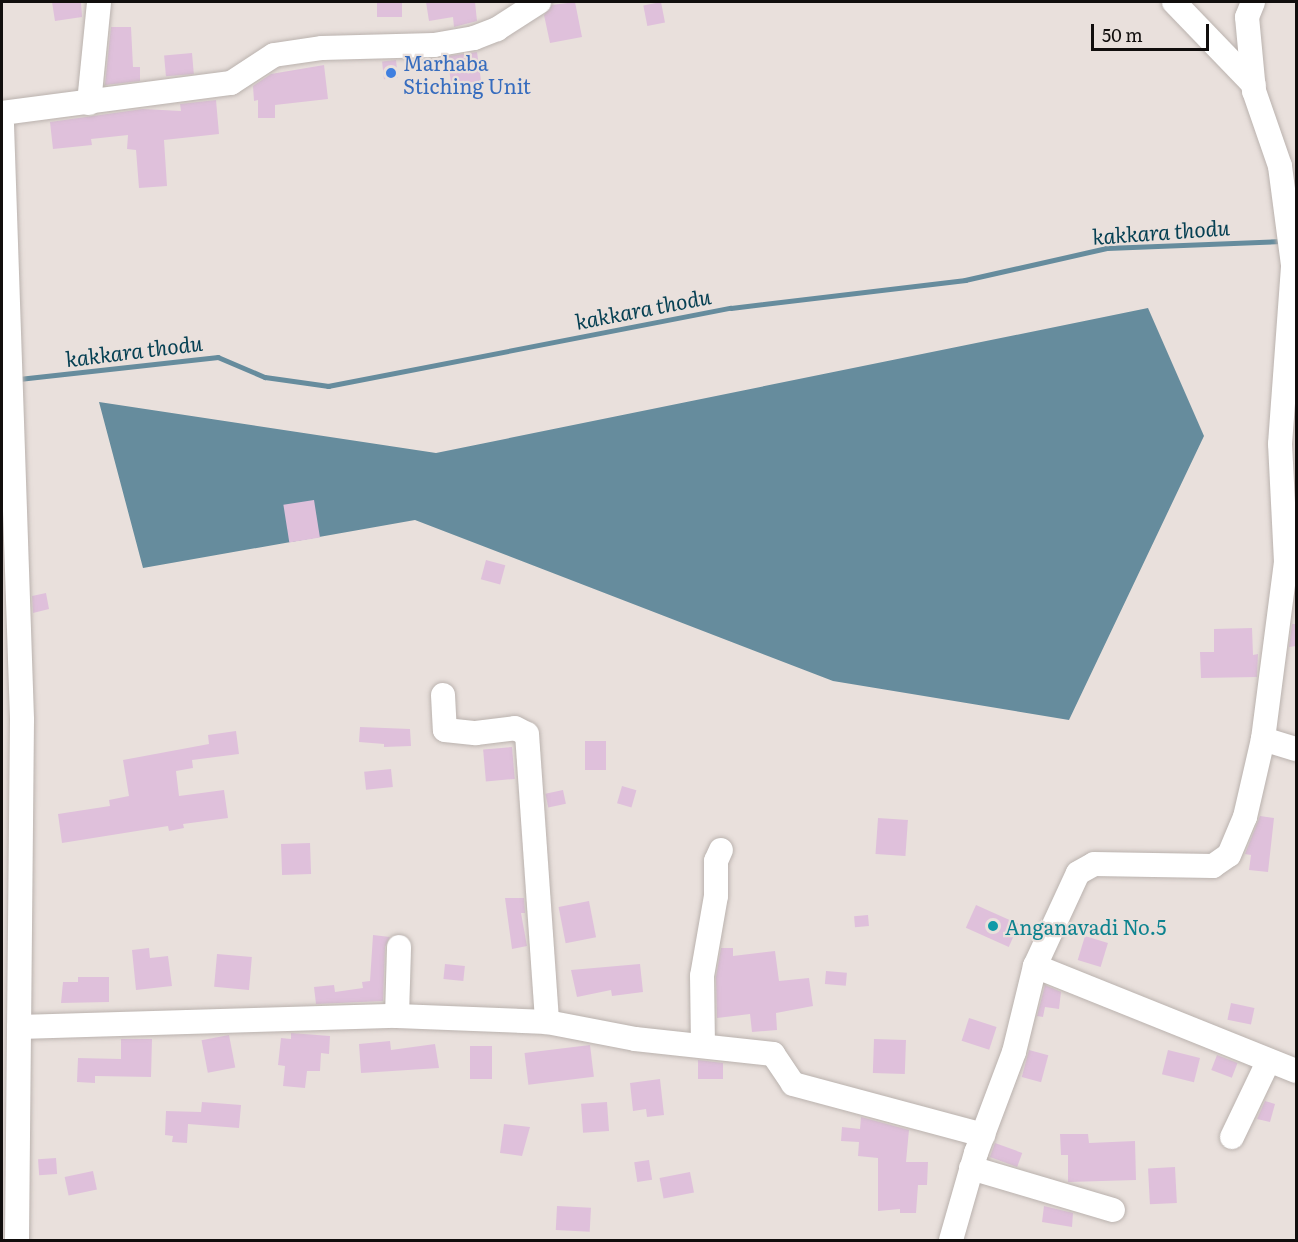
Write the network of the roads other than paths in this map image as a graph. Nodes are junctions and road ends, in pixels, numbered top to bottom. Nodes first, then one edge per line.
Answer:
1 (99, 2) edge
2 (539, 2) edge
3 (1174, 2) edge
4 (1253, 2) edge
5 (1254, 85) junction
6 (89, 102) junction
7 (2, 113) edge
8 (2, 125) edge
9 (1288, 164) edge
10 (443, 695) dead end
11 (1263, 739) junction
12 (1296, 748) edge
13 (721, 850) dead end
14 (399, 947) dead end
15 (1035, 966) junction
16 (397, 1016) junction
17 (547, 1022) junction
18 (19, 1027) junction
19 (703, 1046) junction
20 (1268, 1062) junction
21 (1296, 1071) edge
22 (983, 1135) junction
23 (1232, 1137) dead end
24 (971, 1168) junction
25 (1113, 1210) dead end
26 (17, 1240) edge
27 (951, 1240) edge

1 - 6 street
2 - 6 street
3 - 5 street
4 - 5 street
5 - 9 street
6 - 7 street
8 - 18 street
9 - 11 street
10 - 17 street
11 - 12 street
11 - 15 street
13 - 19 street
14 - 16 street
15 - 20 street
15 - 22 street
16 - 17 street
16 - 18 street
17 - 19 street
18 - 26 street
19 - 22 street
20 - 21 street
20 - 23 street
22 - 24 street
24 - 25 street
24 - 27 street

